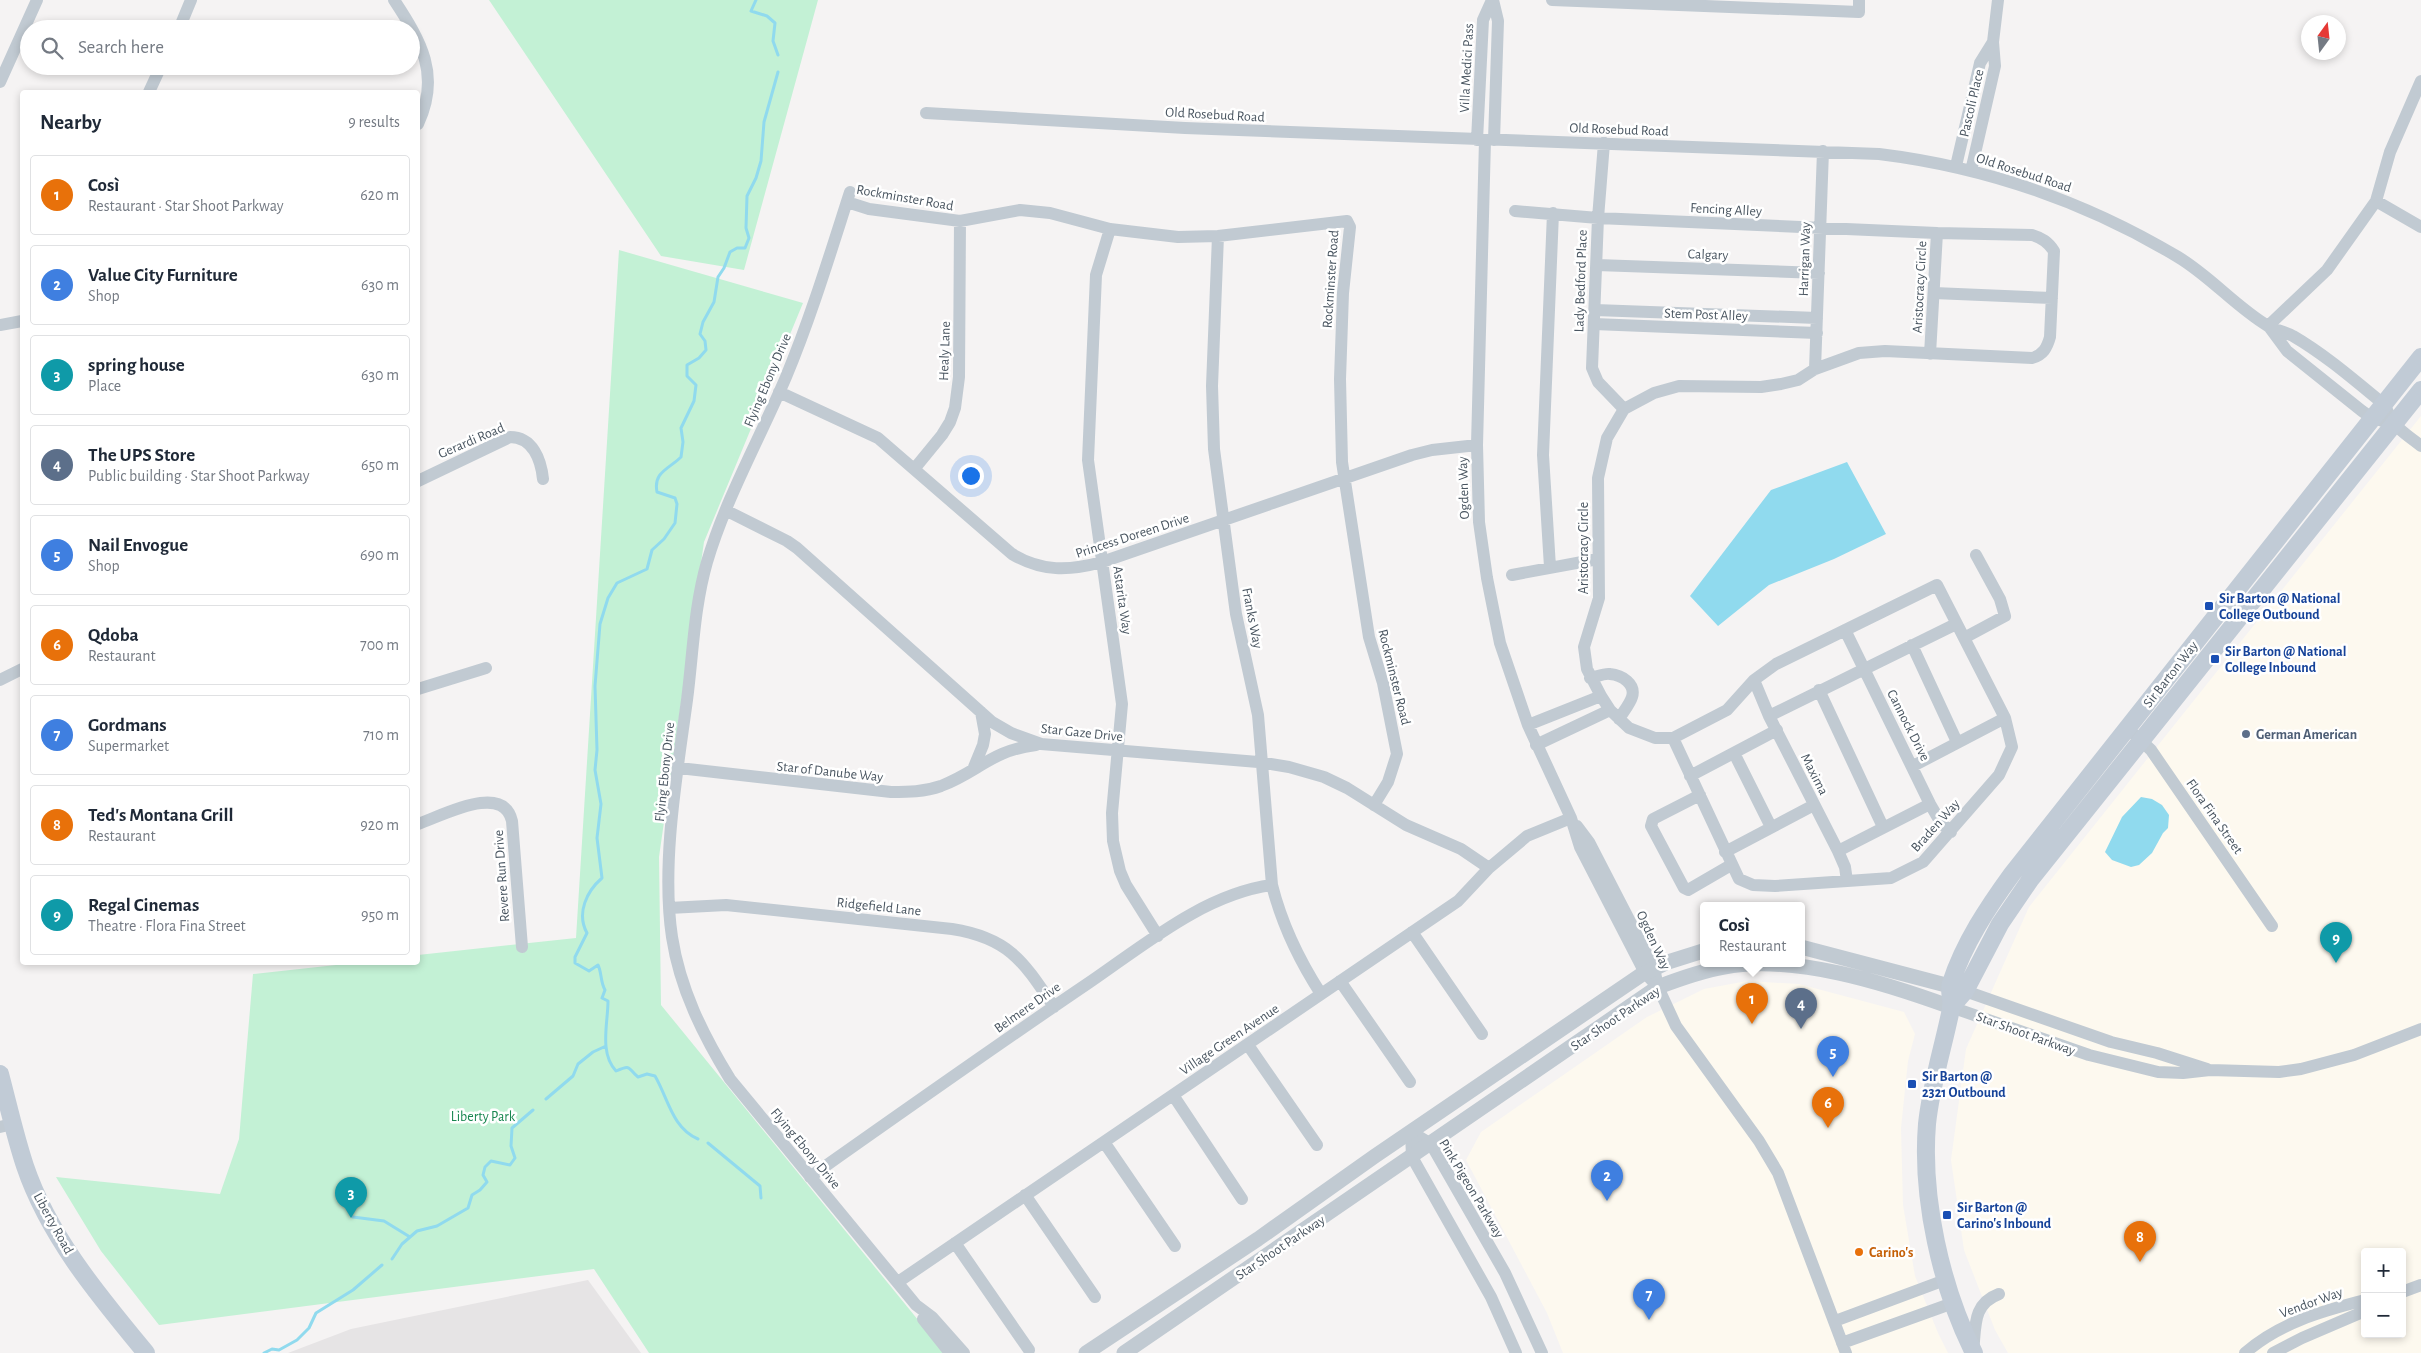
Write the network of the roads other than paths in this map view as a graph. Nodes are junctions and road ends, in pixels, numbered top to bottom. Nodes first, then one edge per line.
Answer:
1 (37, 0) edge
2 (191, 0) edge
3 (394, 0) edge
4 (1492, 0) edge
5 (1552, 0) edge
6 (1859, 0) edge
7 (1998, 0) edge
8 (1651, 2) edge
9 (28, 20) edge
10 (182, 20) edge
11 (406, 20) edge
12 (20, 38) edge
13 (1993, 42) junction
14 (420, 47) edge
15 (157, 75) edge
16 (2421, 81) edge
17 (0, 82) edge
18 (150, 90) edge
19 (926, 113) dead end
20 (420, 118) edge
21 (1485, 140) junction
22 (1604, 142) junction
23 (1823, 151) junction
24 (1956, 166) junction
25 (1971, 171) junction
26 (848, 197) joint
27 (2376, 201) junction
28 (1515, 211) dead end
29 (1553, 213) junction
30 (1598, 218) junction
31 (960, 221) junction
32 (2421, 227) edge
33 (1820, 228) junction
34 (1110, 229) junction
35 (1937, 233) junction
36 (1218, 236) junction
37 (1597, 265) junction
38 (1819, 273) junction
39 (1934, 293) junction
40 (2052, 298) junction
41 (1595, 310) junction
42 (1817, 318) junction
43 (20, 321) edge
44 (1594, 324) junction
45 (0, 325) edge
46 (2268, 326) junction
47 (1816, 333) junction
48 (1930, 354) junction
49 (2421, 357) edge
50 (1815, 369) junction
51 (2421, 390) edge
52 (779, 392) junction
53 (2384, 404) junction
54 (1624, 409) junction
55 (2372, 418) junction
56 (2394, 424) junction
57 (1477, 446) junction
58 (2421, 446) edge
59 (914, 468) junction
60 (544, 479) dead end
61 (1344, 479) junction
62 (420, 480) edge
63 (727, 511) junction
64 (1223, 520) junction
65 (1976, 555) dead end
66 (1598, 559) junction
67 (1102, 562) junction
68 (1550, 567) junction
69 (1512, 575) dead end
70 (1956, 624) junction
71 (1845, 630) junction
72 (1964, 638) junction
73 (1912, 645) junction
74 (486, 668) dead end
75 (1863, 668) junction
76 (20, 670) edge
77 (1590, 678) junction
78 (0, 680) edge
79 (1754, 680) junction
80 (420, 688) edge
81 (1819, 690) junction
82 (1601, 696) junction
83 (981, 712) junction
84 (1615, 714) junction
85 (1769, 716) junction
86 (2004, 718) junction
87 (1528, 726) junction
88 (1777, 730) junction
89 (2134, 734) junction
90 (1673, 738) junction
91 (1957, 742) junction
92 (1041, 744) junction
93 (1536, 745) junction
94 (1118, 751) junction
95 (1734, 752) junction
96 (1260, 764) junction
97 (1913, 766) junction
98 (679, 768) junction
99 (973, 768) junction
100 (1690, 776) junction
101 (1700, 796) junction
102 (1930, 804) junction
103 (1374, 805) junction
104 (1814, 805) junction
105 (1571, 818) junction
106 (420, 823) edge
107 (1771, 827) junction
108 (1883, 827) junction
109 (1951, 832) junction
110 (1838, 851) junction
111 (1725, 852) junction
112 (1731, 865) junction
113 (1489, 868) junction
114 (1847, 881) junction
115 (1272, 885) junction
116 (669, 908) junction
117 (2272, 926) dead end
118 (1412, 932) junction
119 (1158, 936) junction
120 (522, 947) dead end
121 (1805, 948) edge
122 (1700, 952) edge
123 (1724, 967) edge
124 (1801, 967) edge
125 (1649, 970) junction
126 (1340, 981) junction
127 (1658, 988) junction
128 (1958, 988) junction
129 (1321, 994) junction
130 (1054, 1007) junction
131 (1951, 1007) junction
132 (2421, 1030) edge
133 (1482, 1034) dead end
134 (1248, 1045) junction
135 (2210, 1070) junction
136 (0, 1074) edge
137 (1410, 1082) dead end
138 (1173, 1095) junction
139 (7, 1125) edge
140 (1411, 1132) junction
141 (1104, 1142) junction
142 (1430, 1144) junction
143 (1317, 1145) dead end
144 (1412, 1157) junction
145 (810, 1177) junction
146 (1025, 1195) junction
147 (1242, 1199) dead end
148 (955, 1243) junction
149 (1175, 1246) dead end
150 (1945, 1280) junction
151 (898, 1282) junction
152 (2421, 1285) edge
153 (2406, 1291) edge
154 (1999, 1294) dead end
155 (1095, 1297) dead end
156 (2361, 1301) edge
157 (1952, 1303) junction
158 (916, 1305) junction
159 (2361, 1313) edge
160 (1834, 1321) junction
161 (1844, 1348) edge
162 (1029, 1350) dead end
163 (1974, 1352) edge
164 (146, 1353) edge
165 (950, 1353) edge
166 (964, 1353) edge
167 (1086, 1353) edge
168 (1124, 1353) edge
169 (1516, 1353) edge
170 (1542, 1353) edge
171 (2245, 1353) edge
172 (2273, 1353) edge

1 - 9 street
2 - 10 street
3 - 11 street
4 - 21 street, Villa Medici Pass
5 - 8 street
6 - 8 street
7 - 13 street, Pascoli Place
12 - 17 street
13 - 24 street, Pascoli Place
13 - 25 street, Pascoli Place
14 - 20 street
15 - 18 street
16 - 27 street
19 - 21 street, Old Rosebud Road
21 - 22 street, Old Rosebud Road
21 - 57 street, Ogden Way
22 - 23 street, Old Rosebud Road
22 - 30 street, Lady Bedford Place
23 - 24 street, Old Rosebud Road
23 - 33 street, Harrigan Way
24 - 25 street, Old Rosebud Road
25 - 46 street, Old Rosebud Road
26 - 31 street, Rockminster Road
26 - 52 street, Flying Ebony Drive
27 - 32 street
27 - 46 street
28 - 29 street, Fencing Alley
29 - 30 street, Fencing Alley
29 - 68 street
30 - 33 street, Fencing Alley
30 - 37 street, Lady Bedford Place
31 - 34 street, Rockminster Road
31 - 59 street, Healy Lane
33 - 35 street, Fencing Alley
33 - 38 street, Harrigan Way
34 - 36 street, Rockminster Road
34 - 67 street, Astarita Way
35 - 39 street, Aristocracy Circle
35 - 40 street, Aristocracy Circle
36 - 61 street, Rockminster Road
36 - 64 street, Franks Way
37 - 38 street, Calgary
37 - 41 street, Lady Bedford Place
38 - 42 street, Harrigan Way
39 - 40 street
39 - 48 street, Aristocracy Circle
40 - 48 street, Aristocracy Circle
41 - 42 street, Stem Post Alley
41 - 44 street, Lady Bedford Place
42 - 47 street, Harrigan Way
43 - 45 street
44 - 47 street, Stem Post Alley
44 - 54 street, Lady Bedford Place
46 - 53 street, Old Rosebud Road
46 - 55 street, Old Rosebud Road
47 - 50 street, Harrigan Way
48 - 50 street, Aristocracy Circle
49 - 53 main road, Sir Barton Way
50 - 54 street, Aristocracy Circle
51 - 56 main road, Sir Barton Way
52 - 59 street, Princess Doreen Drive
52 - 63 street, Flying Ebony Drive
53 - 55 main road, Sir Barton Way
53 - 56 street, Old Rosebud Road
54 - 66 street, Aristocracy Circle
55 - 56 street, Old Rosebud Road
55 - 89 main road, Sir Barton Way
56 - 58 street, Old Rosebud Road
56 - 89 main road, Sir Barton Way
57 - 61 street, Princess Doreen Drive
57 - 87 street, Ogden Way
59 - 67 street, Princess Doreen Drive
60 - 62 street, Gerardi Road
61 - 64 street, Princess Doreen Drive
61 - 103 street, Rockminster Road
63 - 83 street, Star Gaze Drive
63 - 98 street, Flying Ebony Drive
64 - 67 street, Princess Doreen Drive
64 - 96 street, Franks Way
65 - 72 street
66 - 68 street
66 - 77 street, Aristocracy Circle
67 - 94 street, Astarita Way
68 - 69 street
70 - 71 street, Braden Way
70 - 72 street, Braden Way
70 - 73 street
71 - 75 street, Cannock Drive
71 - 79 street
72 - 86 street, Braden Way
73 - 75 street
73 - 91 street
74 - 80 street
75 - 81 street
75 - 97 street, Cannock Drive
76 - 78 street
77 - 82 street, Aristocracy Circle
77 - 84 street
79 - 85 street, Maxima
79 - 90 street
81 - 85 street
81 - 108 street
82 - 84 street, Aristocracy Circle
82 - 87 street
83 - 92 street, Star Gaze Drive
83 - 99 street
84 - 90 street, Aristocracy Circle
84 - 93 street
85 - 88 street, Maxima
86 - 91 street
86 - 109 street, Braden Way
87 - 93 street, Ogden Way
88 - 95 street
88 - 104 street, Maxima
89 - 117 street, Flora Fina Street
89 - 128 main road, Sir Barton Way
90 - 100 street, Braden Way
91 - 97 street
92 - 94 street, Star Gaze Drive
92 - 99 street, Star of Danube Way
93 - 105 street, Ogden Way
94 - 96 street, Star Gaze Drive
94 - 119 street, Astarita Way
95 - 100 street
95 - 107 street
96 - 103 street, Star Gaze Drive
96 - 115 street, Franks Way
97 - 102 street, Cannock Drive
98 - 99 street, Star of Danube Way
98 - 116 street, Flying Ebony Drive
100 - 101 street, Braden Way
101 - 111 street, Braden Way
101 - 112 street
102 - 108 street
102 - 109 street, Cannock Drive
103 - 113 street, Star Gaze Drive
104 - 107 street
104 - 110 street, Maxima
105 - 113 street, Village Green Avenue
105 - 125 street, Ogden Way
106 - 120 street, Revere Run Drive
107 - 111 street
108 - 110 street
109 - 114 street, Braden Way
110 - 114 street, Maxima
111 - 112 street, Braden Way
112 - 114 street, Braden Way
113 - 118 street, Village Green Avenue
115 - 119 street, Belmere Drive
115 - 129 street, Franks Way
116 - 130 street, Ridgefield Lane
116 - 145 street, Flying Ebony Drive
118 - 126 street, Village Green Avenue
118 - 133 street
119 - 130 street, Belmere Drive
121 - 128 street, Star Shoot Parkway
122 - 125 street, Star Shoot Parkway
123 - 127 street, Star Shoot Parkway
124 - 131 street, Star Shoot Parkway
125 - 127 street, Ogden Way
125 - 140 street, Star Shoot Parkway
126 - 129 street, Village Green Avenue
126 - 137 street
127 - 142 street, Star Shoot Parkway
127 - 160 street, Ogden Way
128 - 131 main road, Sir Barton Way
128 - 135 street, Star Shoot Parkway
129 - 134 street, Village Green Avenue
130 - 145 street, Belmere Drive
131 - 135 street, Star Shoot Parkway
131 - 150 main road, Sir Barton Way
132 - 135 street, Star Shoot Parkway
134 - 138 street, Village Green Avenue
134 - 143 street
136 - 139 main road, Liberty Road
138 - 141 street, Village Green Avenue
138 - 147 street
139 - 164 main road, Liberty Road
140 - 142 street, Pink Pigeon Parkway
140 - 144 street
140 - 167 street, Star Shoot Parkway
141 - 146 street, Village Green Avenue
141 - 149 street
142 - 144 street, Star Shoot Parkway
142 - 170 street, Pink Pigeon Parkway
144 - 168 street, Star Shoot Parkway
144 - 169 street
145 - 151 street, Flying Ebony Drive
146 - 148 street, Village Green Avenue
146 - 155 street
148 - 151 street, Village Green Avenue
148 - 162 street
150 - 157 main road, Sir Barton Way
150 - 160 street
151 - 158 street, Flying Ebony Drive
152 - 153 street
154 - 163 street
156 - 171 street, Vendor Way
157 - 161 street
157 - 163 main road, Sir Barton Way
158 - 165 street, Flying Ebony Drive
158 - 166 street, Flying Ebony Drive
159 - 172 street, Vendor Way
160 - 161 street, Ogden Way

